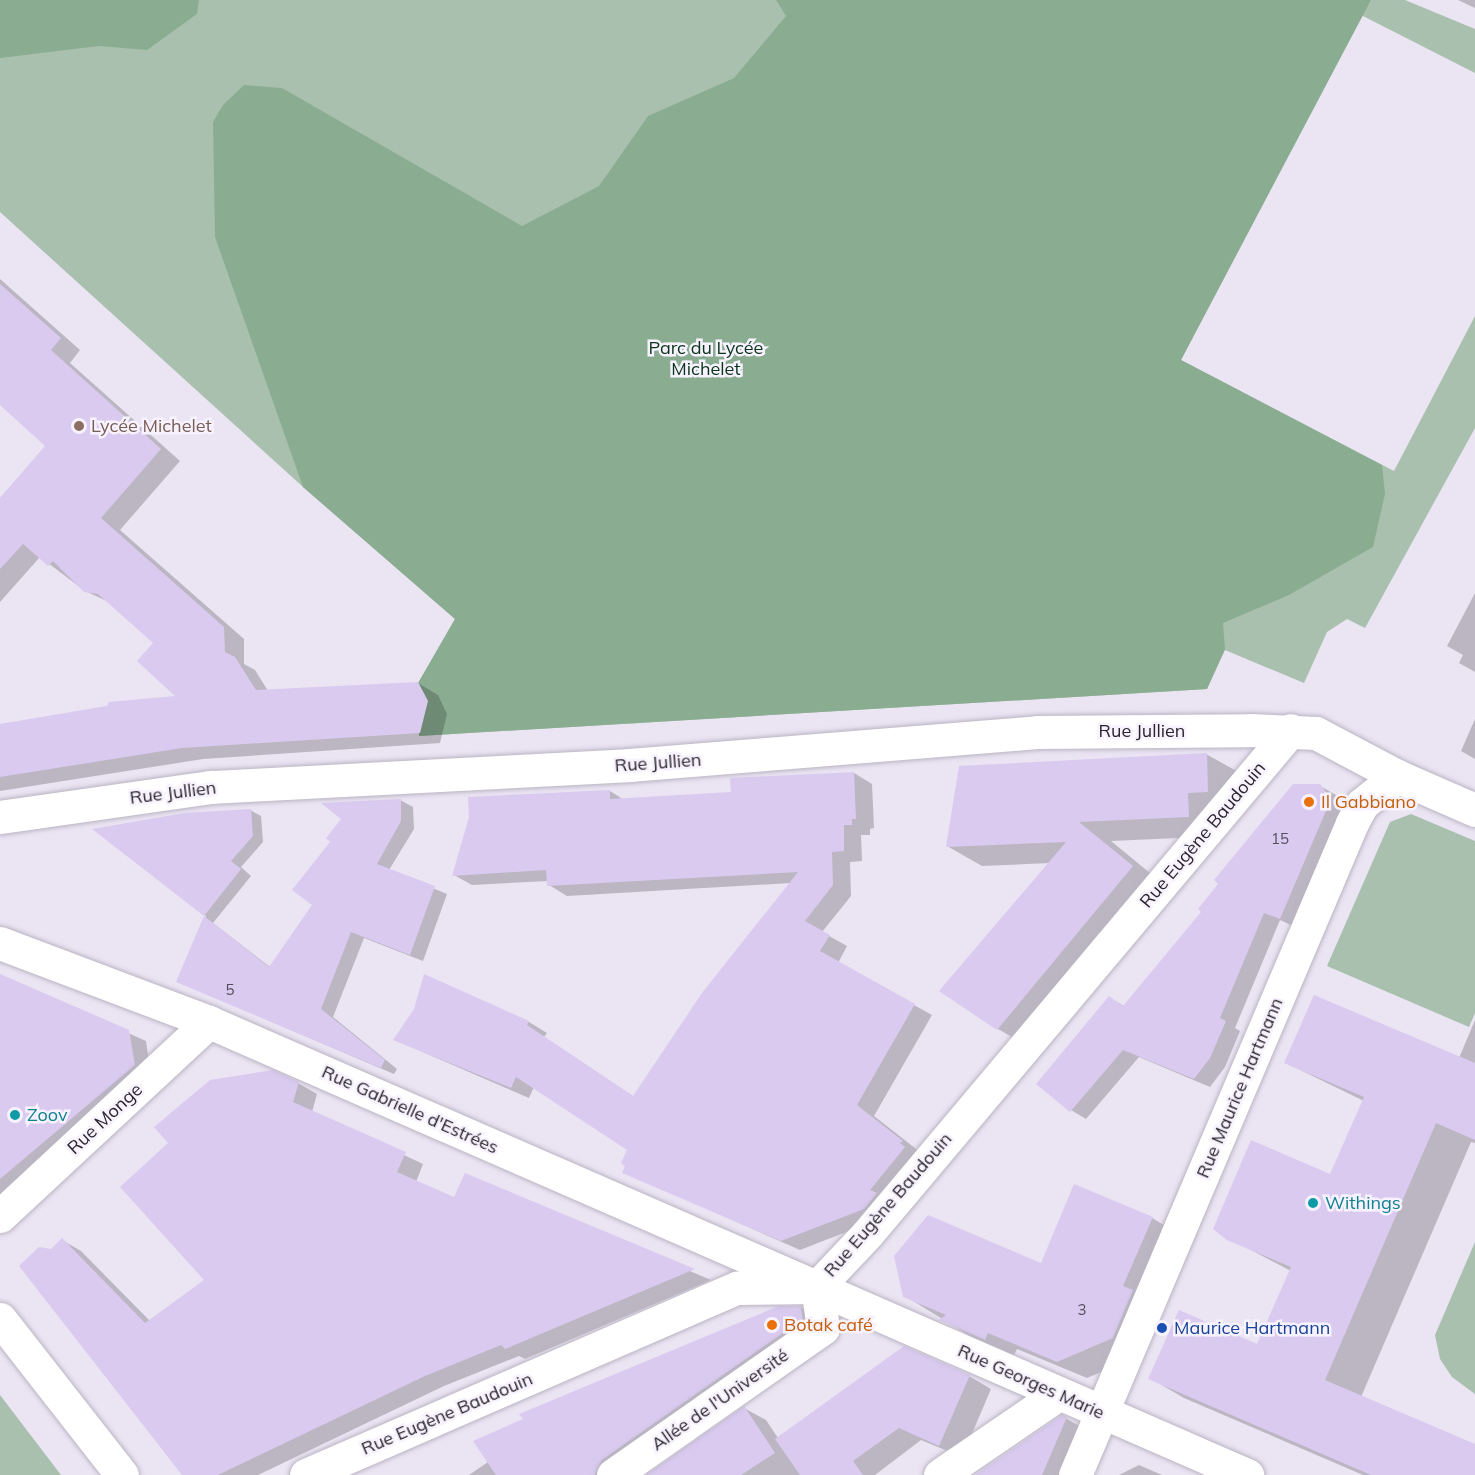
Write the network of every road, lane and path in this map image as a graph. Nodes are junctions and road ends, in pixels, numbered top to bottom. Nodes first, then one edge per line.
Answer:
1 (1304, 732) junction
2 (1397, 776) junction
3 (1475, 810) edge
4 (0, 817) edge
5 (0, 943) edge
6 (209, 1022) junction
7 (0, 1216) edge
8 (817, 1287) junction
9 (0, 1319) edge
10 (1057, 1395) junction
11 (1102, 1413) junction
12 (122, 1475) edge
13 (306, 1475) edge
14 (613, 1475) edge
15 (940, 1475) edge
16 (1075, 1475) edge
17 (1247, 1475) edge

1 - 2 street
1 - 4 street, Rue Jullien
1 - 8 street, Rue Eugène Baudouin
2 - 3 street
2 - 11 street, Rue Maurice Hartmann
5 - 6 street, Rue Gabrielle d'Estrées
6 - 7 street, Rue Monge
6 - 8 street, Rue Gabrielle d'Estrées
8 - 10 street, Rue Georges Marie
8 - 13 street, Rue Eugène Baudouin
8 - 14 street, Allée de l'Université
9 - 12 street
10 - 11 street, Rue Georges Marie
10 - 15 street
11 - 16 street, Rue Maurice Hartmann
11 - 17 street, Rue Georges Marie

